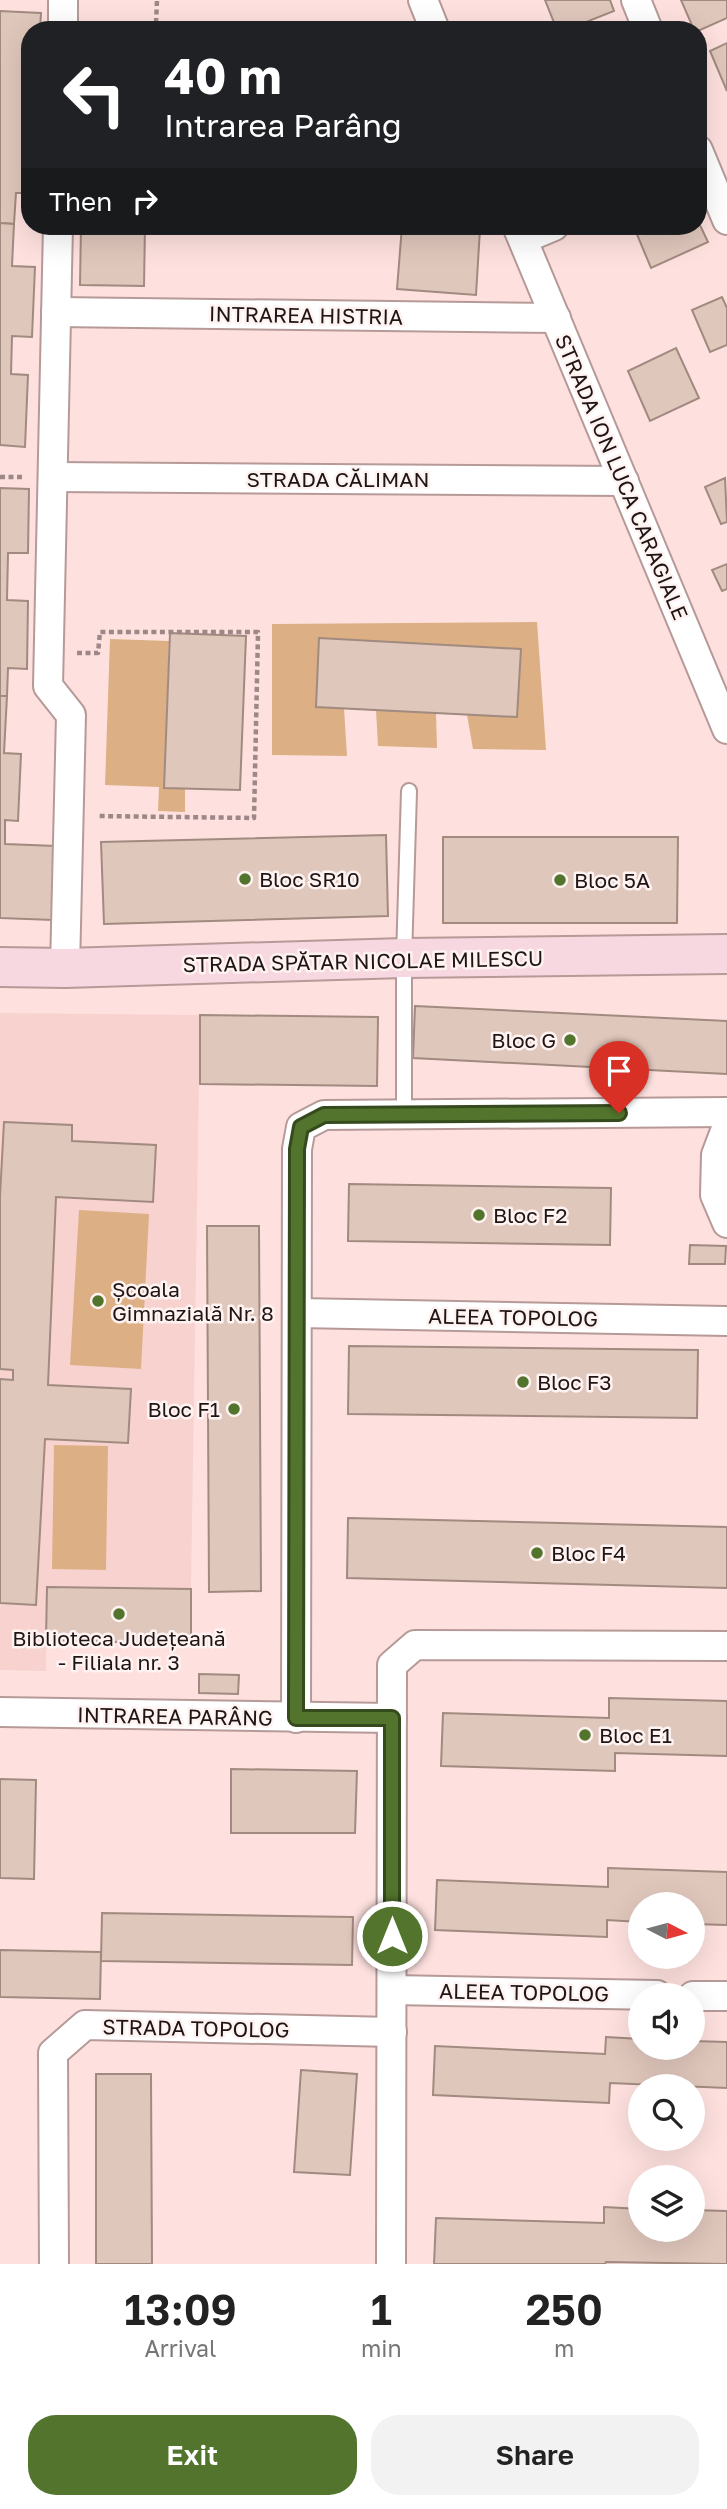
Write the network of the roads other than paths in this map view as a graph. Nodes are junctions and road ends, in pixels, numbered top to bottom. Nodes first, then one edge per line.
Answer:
1 (63, 0) edge
2 (423, 0) edge
3 (636, 0) edge
4 (63, 21) edge
5 (431, 21) edge
6 (644, 21) edge
7 (707, 157) edge
8 (727, 220) edge
9 (58, 235) edge
10 (521, 235) edge
11 (56, 312) junction
12 (555, 318) junction
13 (53, 477) junction
14 (624, 481) junction
15 (727, 729) edge
16 (409, 791) dead end
17 (727, 954) edge
18 (404, 958) junction
19 (0, 967) edge
20 (65, 968) junction
21 (727, 1112) edge
22 (404, 1115) junction
23 (727, 1126) edge
24 (727, 1223) edge
25 (298, 1313) junction
26 (727, 1321) edge
27 (727, 1646) edge
28 (0, 1712) edge
29 (296, 1718) junction
30 (392, 1718) junction
31 (392, 1990) junction
32 (628, 1994) edge
33 (705, 1996) edge
34 (727, 1996) edge
35 (392, 2032) junction
36 (54, 2264) edge
37 (391, 2264) edge

1 - 4 street
2 - 5 street
3 - 6 street
7 - 8 street
9 - 11 street
10 - 12 street, STRADA ION LUCA CARAGIALE
11 - 12 street, INTRAREA HISTRIA
11 - 13 street
12 - 14 street, STRADA ION LUCA CARAGIALE
13 - 14 street, STRADA CĂLIMAN
13 - 20 street
14 - 15 street, STRADA ION LUCA CARAGIALE
16 - 18 lane
17 - 18 street, STRADA SPĂTAR NICOLAE MILESCU
18 - 20 street, STRADA SPĂTAR NICOLAE MILESCU
18 - 22 lane
19 - 20 street, STRADA SPĂTAR NICOLAE MILESCU
21 - 22 street
22 - 25 street
23 - 24 street
25 - 26 street, ALEEA TOPOLOG
25 - 29 street
27 - 30 street
28 - 29 street, INTRAREA PARÂNG
29 - 30 street, INTRAREA PARÂNG
30 - 31 street
31 - 32 street, ALEEA TOPOLOG
31 - 35 street
33 - 34 street
35 - 36 street, STRADA TOPOLOG
35 - 37 street

